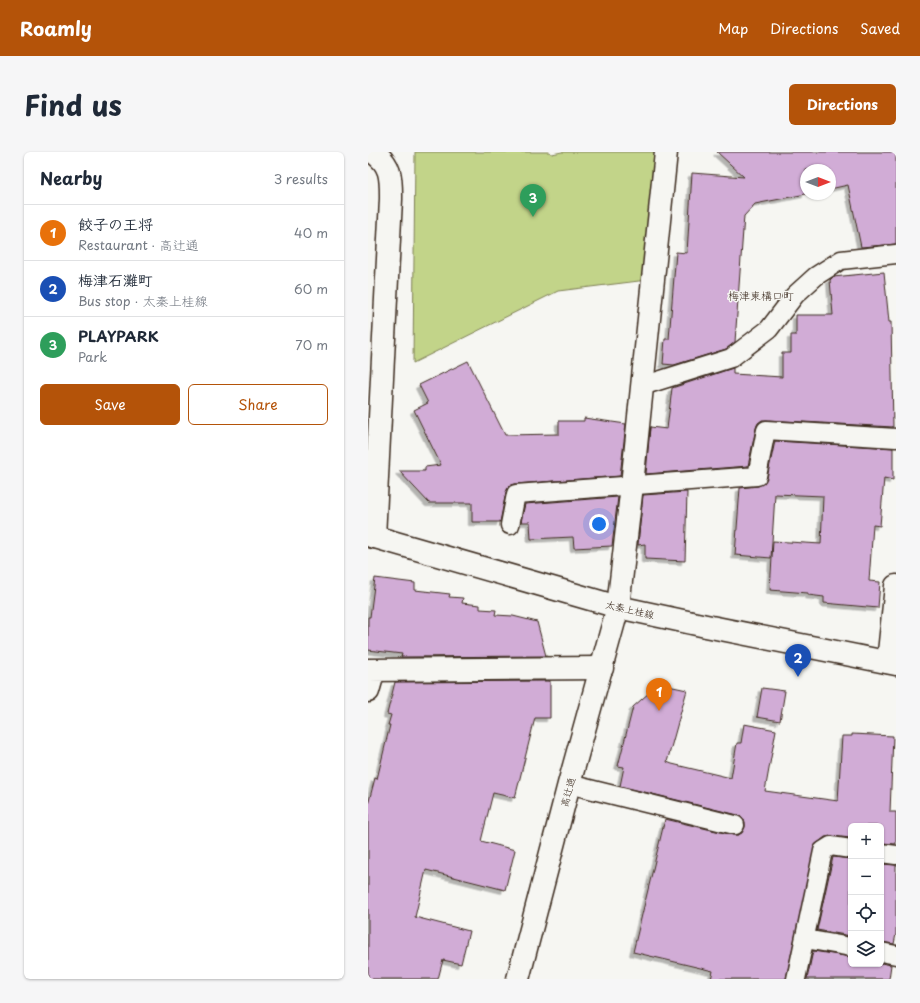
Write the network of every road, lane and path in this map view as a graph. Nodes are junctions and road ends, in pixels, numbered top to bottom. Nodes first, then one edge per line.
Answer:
1 (373, 152) edge
2 (666, 152) edge
3 (896, 254) edge
4 (642, 386) junction
5 (896, 438) edge
6 (632, 485) junction
7 (372, 504) edge
8 (510, 525) dead end
9 (371, 536) edge
10 (896, 590) edge
11 (618, 607) junction
12 (892, 663) edge
13 (602, 668) junction
14 (371, 670) edge
15 (368, 691) edge
16 (569, 784) junction
17 (735, 824) dead end
18 (848, 849) edge
19 (884, 853) edge
20 (896, 855) edge
21 (805, 939) junction
22 (848, 946) edge
23 (884, 953) edge
24 (896, 955) edge
25 (518, 979) edge
26 (796, 979) edge

1 - 7 street
2 - 4 street, 高辻通
3 - 4 lane
4 - 6 street, 高辻通
5 - 6 lane
6 - 8 lane
6 - 11 street, 高辻通
7 - 9 street
9 - 11 street, 太秦上桂線
10 - 12 street
11 - 12 street, 太秦上桂線
11 - 13 street, 高辻通
13 - 14 street
13 - 16 street, 高辻通
14 - 15 street
16 - 17 lane
16 - 25 street, 高辻通
18 - 21 lane
19 - 20 lane
21 - 22 lane
21 - 26 lane
23 - 24 lane

